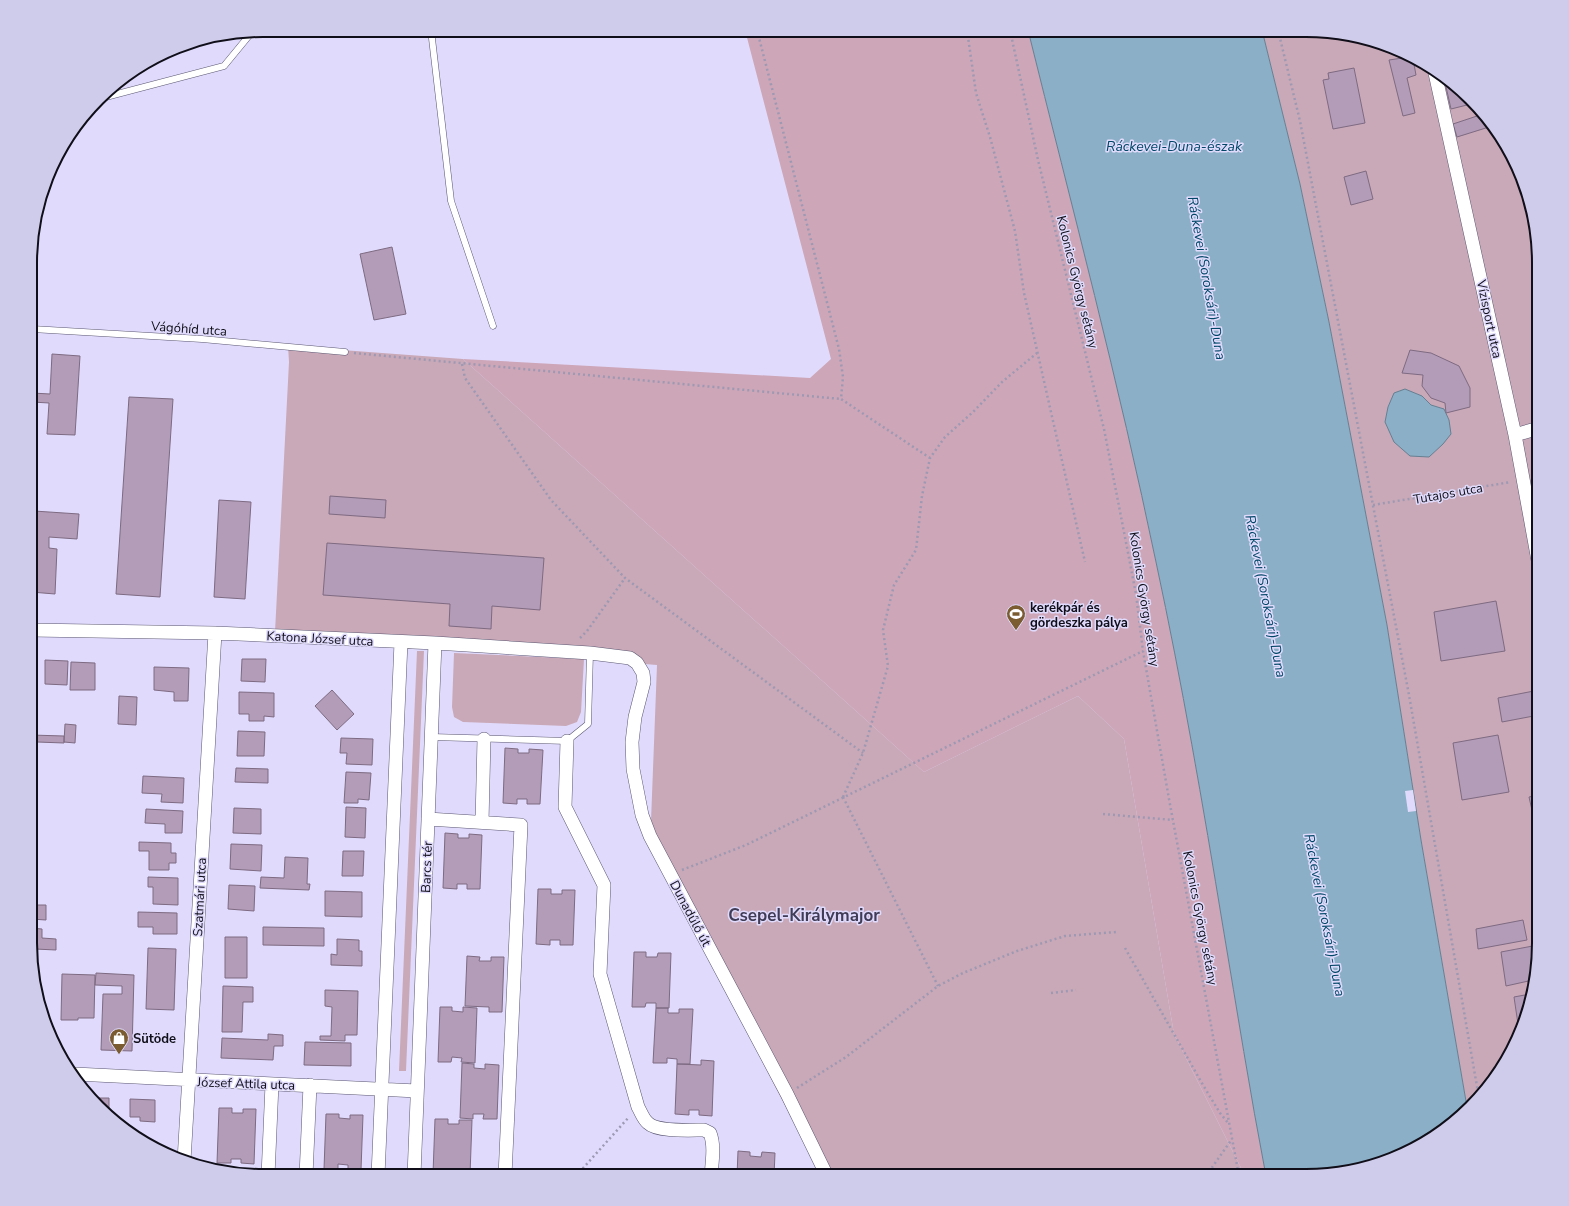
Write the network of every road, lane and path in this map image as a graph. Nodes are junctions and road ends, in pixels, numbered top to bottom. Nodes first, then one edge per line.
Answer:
1 (248, 37) edge
2 (432, 37) edge
3 (759, 37) edge
4 (968, 37) edge
5 (1012, 37) edge
6 (1280, 37) edge
7 (1436, 79) edge
8 (111, 96) edge
9 (493, 326) dead end
10 (37, 329) edge
11 (344, 352) joint
12 (1036, 353) junction
13 (462, 364) junction
14 (841, 399) junction
15 (1532, 430) edge
16 (1515, 435) junction
17 (930, 458) junction
18 (1523, 480) junction
19 (1373, 506) junction
20 (1532, 528) edge
21 (1084, 562) dead end
22 (625, 578) junction
23 (37, 630) edge
24 (215, 633) junction
25 (401, 642) junction
26 (436, 643) junction
27 (1143, 651) junction
28 (566, 652) junction
29 (590, 653) junction
30 (608, 655) joint
31 (432, 737) junction
32 (484, 739) junction
33 (567, 741) junction
34 (863, 753) junction
35 (843, 797) junction
36 (1103, 814) dead end
37 (428, 819) junction
38 (1173, 820) junction
39 (482, 822) junction
40 (671, 875) junction
41 (1116, 932) dead end
42 (1125, 948) dead end
43 (938, 986) junction
44 (1076, 990) dead end
45 (1051, 993) dead end
46 (80, 1074) edge
47 (188, 1080) junction
48 (272, 1084) junction
49 (310, 1085) junction
50 (382, 1089) junction
51 (417, 1090) junction
52 (1478, 1090) edge
53 (786, 1094) junction
54 (638, 1107) junction
55 (1230, 1124) junction
56 (1232, 1138) junction
57 (184, 1155) edge
58 (268, 1169) edge
59 (306, 1169) edge
60 (378, 1169) edge
61 (414, 1169) edge
62 (505, 1169) edge
63 (582, 1169) edge
64 (711, 1169) edge
65 (824, 1169) edge
66 (1211, 1169) edge
67 (1239, 1169) edge

1 - 8 lane
2 - 9 lane
3 - 14 path
4 - 12 path
5 - 27 path, Kolonics György sétány
6 - 19 path
7 - 16 street, Vízisport utca
10 - 11 lane, Vágóhíd utca
11 - 13 path
12 - 17 path
12 - 21 path
13 - 14 path
13 - 22 path
14 - 17 path
15 - 16 street
16 - 18 street, Vízisport utca
17 - 34 path
18 - 19 path, Tutajos utca
18 - 20 street, Vízisport utca
19 - 52 path
22 - 28 path
22 - 34 path
23 - 24 street, Katona József utca
24 - 25 street, Katona József utca
24 - 47 street, Szatmári utca
25 - 26 street, Katona József utca
25 - 50 street
26 - 28 street, Katona József utca
26 - 31 street, Barcs tér
27 - 35 path
27 - 38 path, Kolonics György sétány
28 - 29 street, Katona József utca
29 - 30 street, Katona József utca
29 - 33 lane
30 - 40 street, Dunadűlő út
31 - 32 lane
31 - 37 street, Barcs tér
32 - 33 lane
32 - 39 street
33 - 54 street
34 - 35 path
35 - 40 path
35 - 43 path
36 - 38 path
37 - 39 street
37 - 51 street, Barcs tér
38 - 55 path, Kolonics György sétány
39 - 62 street
40 - 53 street, Dunadűlő út
41 - 43 path
42 - 55 path
43 - 53 path
44 - 45 path
46 - 47 street, József Attila utca
47 - 48 street, József Attila utca
47 - 57 street, Szatmári utca
48 - 49 street, József Attila utca
48 - 58 street
49 - 50 street, József Attila utca
49 - 59 street
50 - 51 street, József Attila utca
50 - 60 street
51 - 61 street, Barcs tér
53 - 65 street, Dunadűlő út
54 - 63 path
54 - 64 street
55 - 56 path, Kolonics György sétány
56 - 66 path
56 - 67 path, Kolonics György sétány

